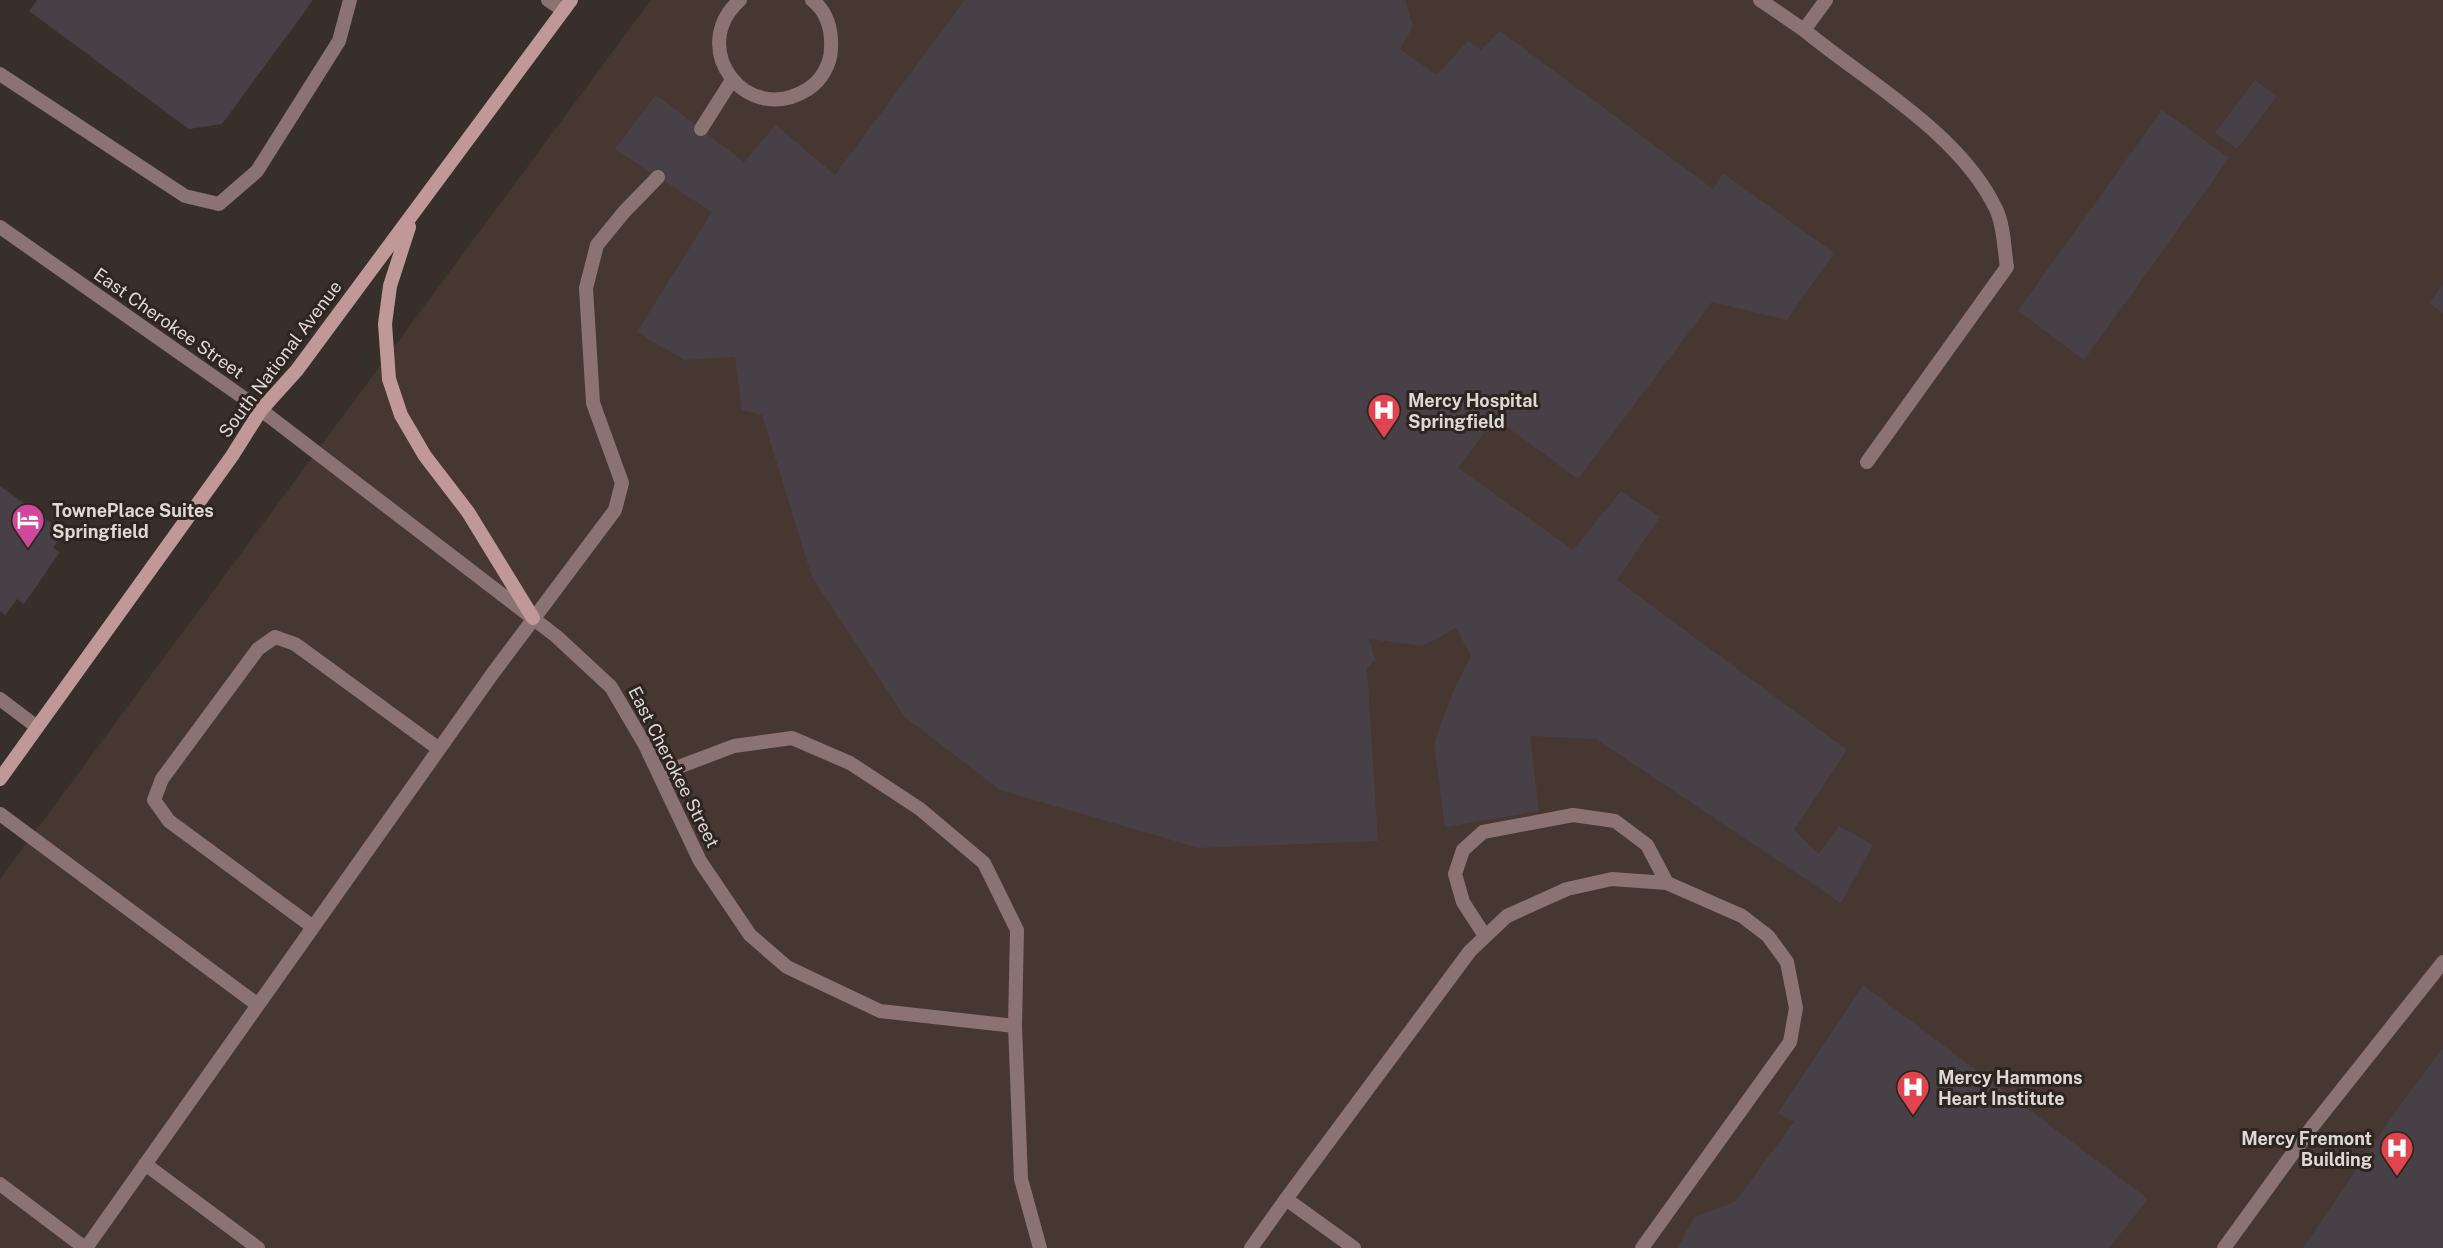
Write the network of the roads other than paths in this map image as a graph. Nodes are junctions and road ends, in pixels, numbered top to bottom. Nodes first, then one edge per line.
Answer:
1 (350, 0) edge
2 (548, 0) edge
3 (740, 0) edge
4 (812, 0) edge
5 (1760, 0) edge
6 (1826, 0) edge
7 (567, 5) edge
8 (1804, 30) junction
9 (0, 74) edge
10 (732, 80) junction
11 (701, 129) dead end
12 (658, 177) dead end
13 (413, 214) junction
14 (0, 228) edge
15 (261, 410) junction
16 (1867, 462) dead end
17 (533, 618) junction
18 (0, 699) edge
19 (37, 727) junction
20 (439, 749) junction
21 (660, 774) junction
22 (0, 779) edge
23 (0, 814) edge
24 (1667, 883) junction
25 (313, 927) junction
26 (1485, 936) junction
27 (2443, 962) edge
28 (258, 1005) junction
29 (1016, 1026) junction
30 (145, 1164) junction
31 (0, 1184) edge
32 (1286, 1199) junction
33 (85, 1248) edge
34 (258, 1248) edge
35 (1040, 1248) edge
36 (1251, 1248) edge
37 (1354, 1248) edge
38 (1642, 1248) edge
39 (2224, 1248) edge

1 - 9 street
2 - 7 street
3 - 10 street
4 - 10 street
5 - 8 street
6 - 8 street
7 - 13 main road, South National Avenue
8 - 16 street
10 - 11 street
12 - 17 street
13 - 15 main road, South National Avenue
13 - 17 main road
14 - 15 street, East Cherokee Street
15 - 17 street, East Cherokee Street
15 - 19 main road, South National Avenue
17 - 20 street
17 - 21 street, East Cherokee Street
18 - 19 street
19 - 22 main road, South National Avenue
20 - 25 street
20 - 25 street
21 - 29 street, East Cherokee Street
21 - 29 street
23 - 28 street
24 - 26 street
24 - 26 street
24 - 38 street
25 - 28 street
26 - 32 street
27 - 39 street
28 - 30 street
29 - 35 street
30 - 33 street
30 - 34 street
31 - 33 street
32 - 36 street
32 - 37 street

